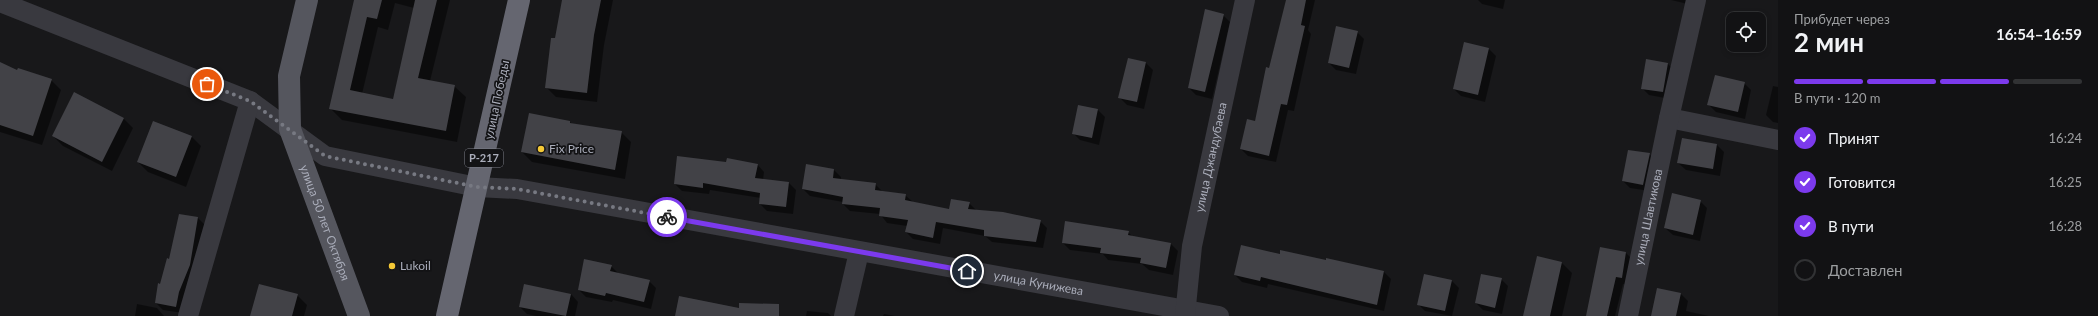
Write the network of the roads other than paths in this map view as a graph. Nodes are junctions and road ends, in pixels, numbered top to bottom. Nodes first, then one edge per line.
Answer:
1 (307, 0) edge
2 (519, 0) edge
3 (1245, 0) edge
4 (1696, 0) edge
5 (0, 2) edge
6 (250, 101) junction
7 (1669, 118) junction
8 (290, 129) junction
9 (1778, 140) edge
10 (477, 187) junction
11 (858, 252) junction
12 (1185, 313) edge
13 (188, 316) edge
14 (359, 316) edge
15 (447, 316) edge
16 (844, 316) edge
17 (1219, 316) edge
18 (1628, 316) edge

1 - 8 main road, улица 50 лет Октября
2 - 10 highway, улица Победы / Р-217
3 - 12 street, улица Джандубаева
4 - 7 street, улица Шавтикова
5 - 6 street, улица Кунижева
6 - 8 street, улица Кунижева
6 - 13 street
7 - 9 street
7 - 18 street, улица Шавтикова
8 - 10 street, улица Кунижева
8 - 14 main road, улица 50 лет Октября
10 - 11 street, улица Кунижева
10 - 15 highway, улица Победы / Р-217
11 - 12 street, улица Кунижева
11 - 16 street
12 - 17 street, улица Кунижева

